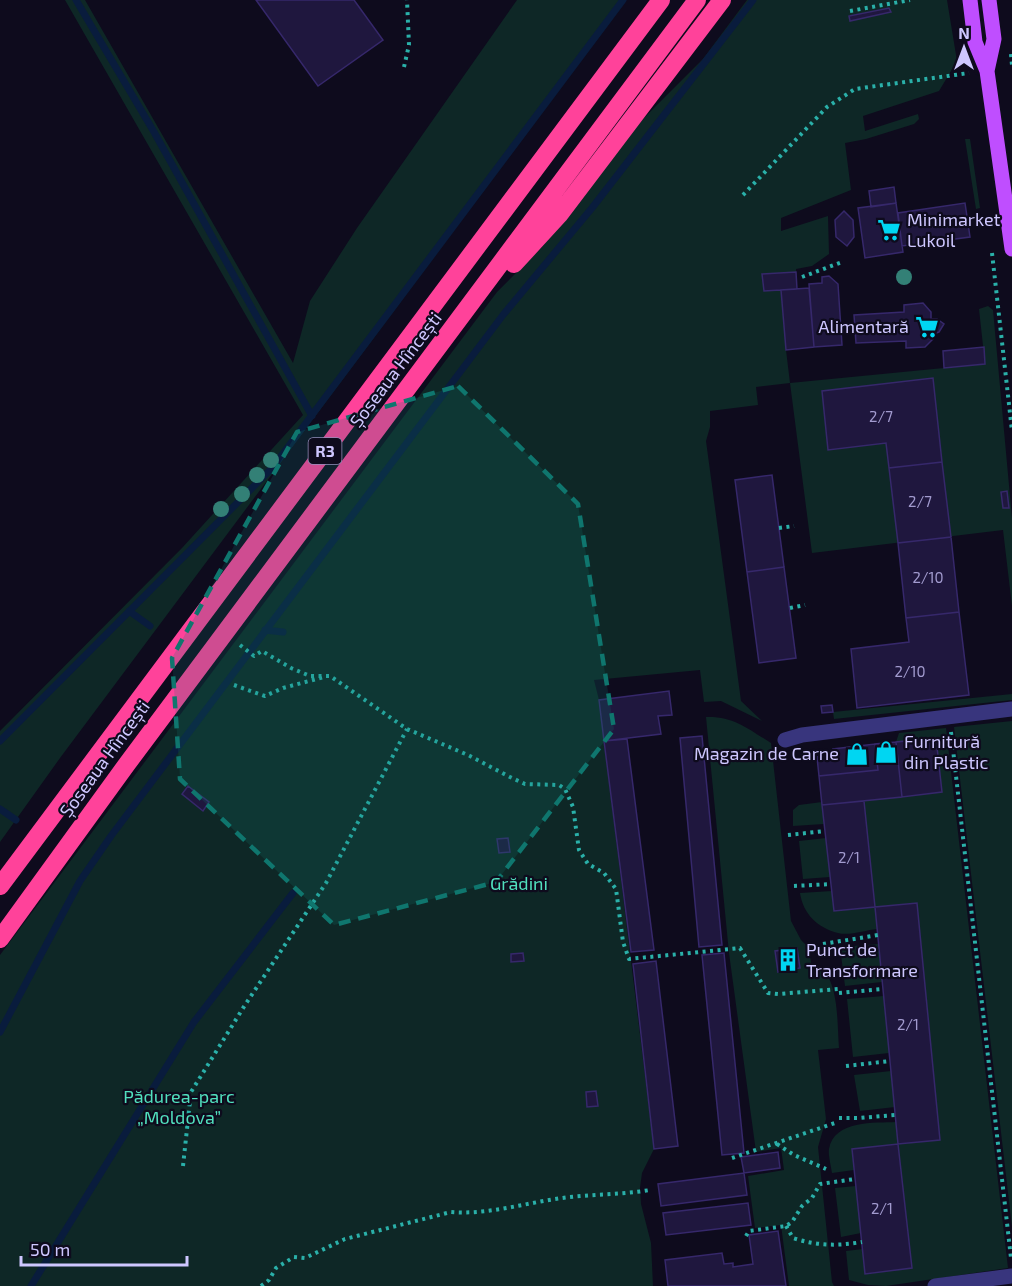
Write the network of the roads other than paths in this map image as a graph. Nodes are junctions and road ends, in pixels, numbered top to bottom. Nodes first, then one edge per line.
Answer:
1 (662, 0) edge
2 (697, 0) edge
3 (722, 0) edge
4 (970, 0) edge
5 (989, 0) edge
6 (987, 71) junction
7 (1012, 249) edge
8 (419, 375) junction
9 (1012, 709) edge
10 (784, 740) dead end
11 (0, 886) edge
12 (0, 939) edge
13 (1012, 1276) edge
14 (935, 1286) edge

1 - 11 highway, Șoseaua Hîncești / R3
2 - 8 highway, Șoseaua Hîncești / R3
3 - 8 highway, R3
4 - 6 main road
5 - 6 main road
6 - 7 main road
8 - 12 highway, Șoseaua Hîncești / R3
9 - 10 lane
13 - 14 lane

